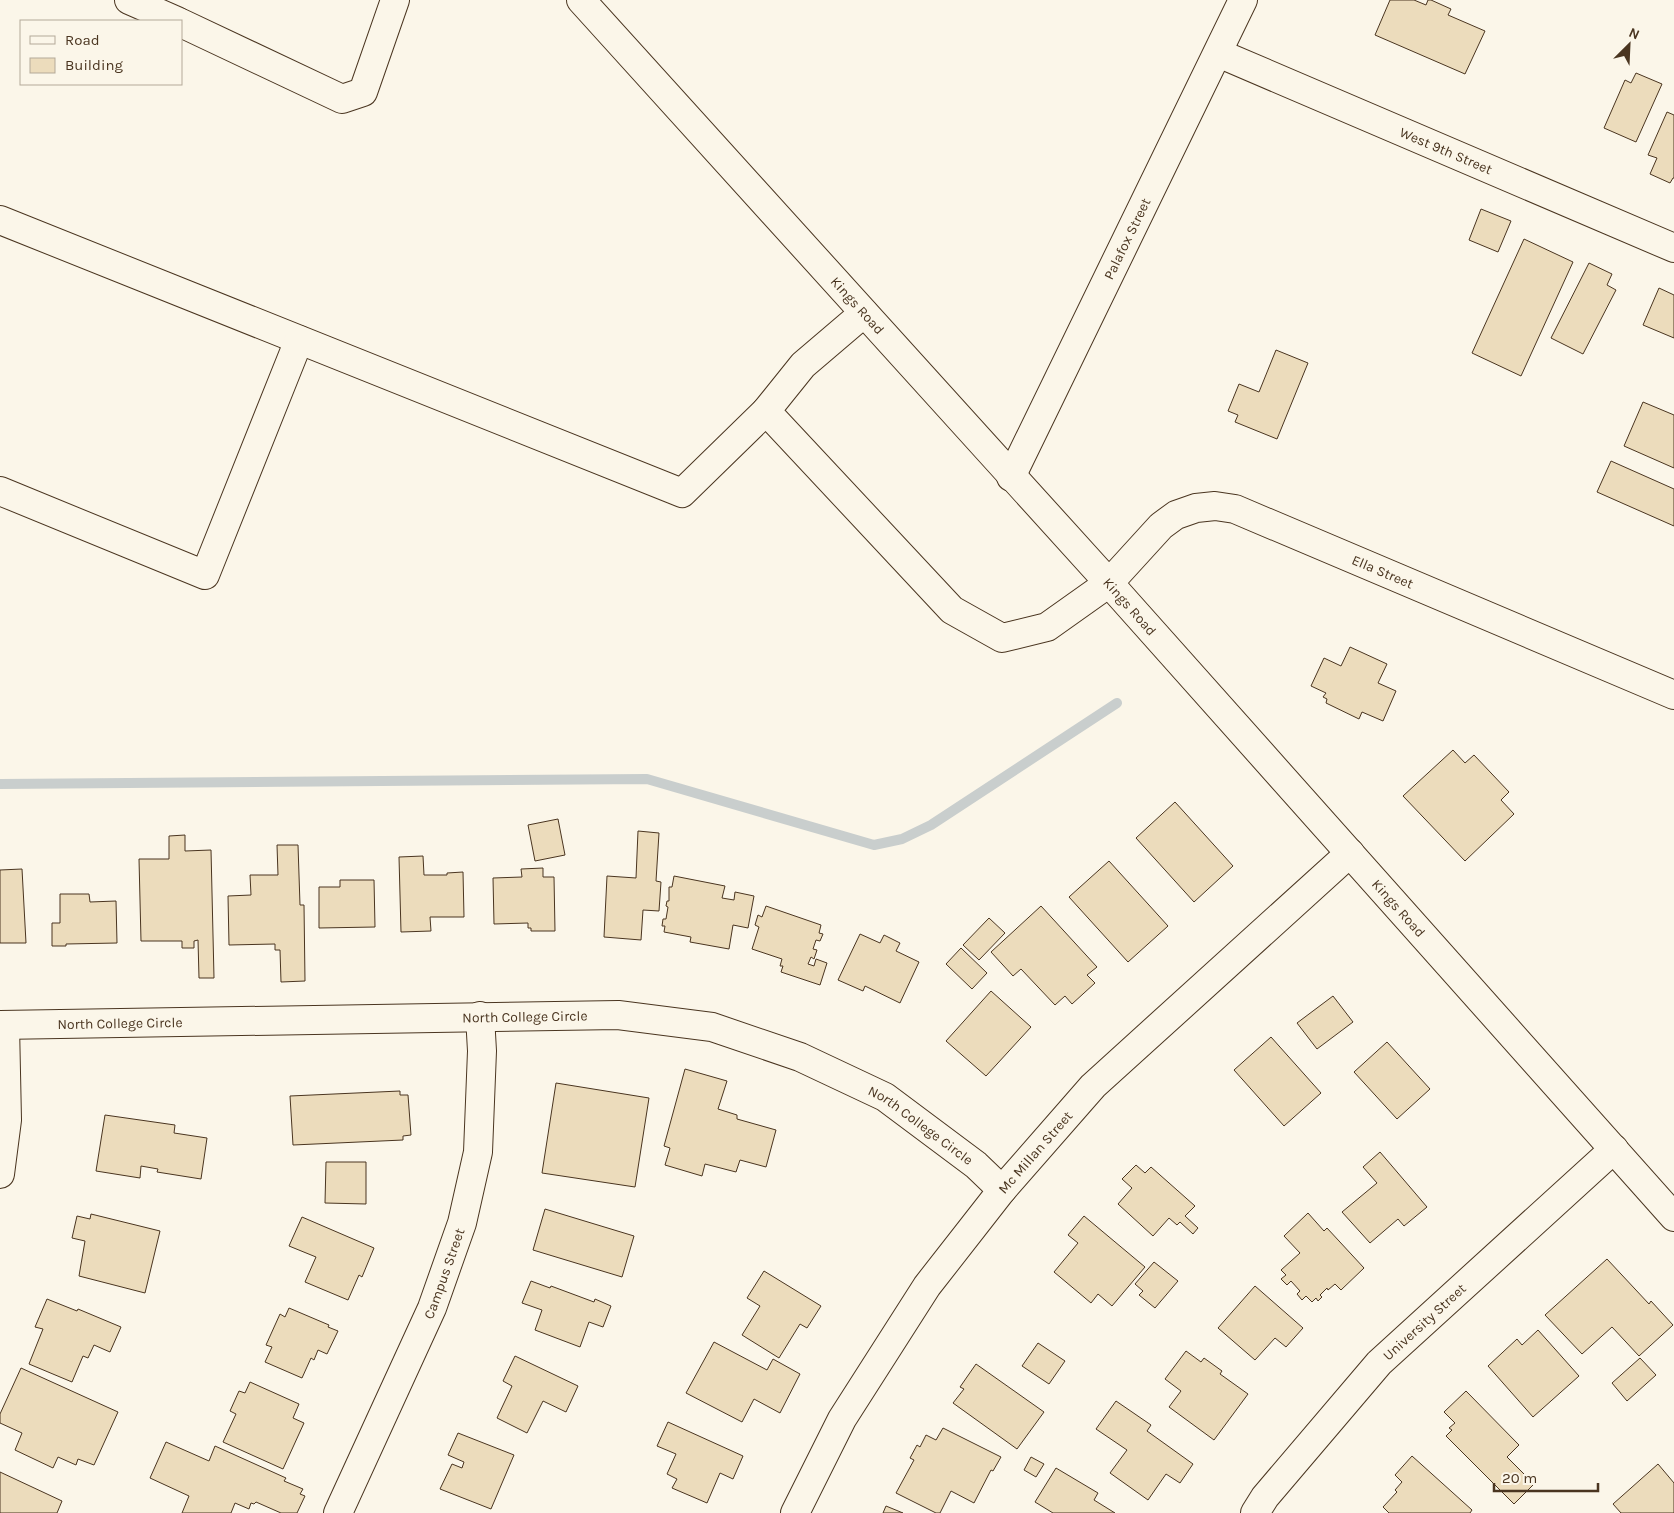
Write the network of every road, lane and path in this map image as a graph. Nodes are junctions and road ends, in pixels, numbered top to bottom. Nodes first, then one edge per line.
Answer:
1 (129, 0) edge
2 (395, 0) edge
3 (581, 0) edge
4 (1243, 0) edge
5 (175, 20) edge
6 (182, 23) edge
7 (1218, 53) junction
8 (0, 220) edge
9 (1674, 248) edge
10 (864, 313) junction
11 (299, 340) junction
12 (766, 411) junction
13 (1011, 477) junction
14 (0, 491) edge
15 (1109, 583) junction
16 (1672, 689) edge
17 (1350, 853) junction
18 (480, 1016) junction
19 (2, 1025) edge
20 (1614, 1149) junction
21 (0, 1174) edge
22 (1002, 1190) junction
23 (1674, 1217) edge
24 (338, 1513) edge
25 (795, 1513) edge
26 (1255, 1513) edge

1 - 5 street
2 - 6 street
3 - 10 street, Kings Road
4 - 7 street, Palafox Street
7 - 9 street, West 9th Street
7 - 13 street, Palafox Street
8 - 11 street
10 - 12 street
10 - 13 street, Kings Road
11 - 12 street
11 - 14 street
12 - 15 street, Ella Street
13 - 15 street, Kings Road
15 - 16 street, Ella Street
15 - 17 street, Kings Road
17 - 20 street, Kings Road
17 - 22 street, Mc Millan Street
18 - 19 street, North College Circle
18 - 22 street, North College Circle
18 - 24 street, Campus Street
19 - 21 street
20 - 23 street, Kings Road
20 - 26 street, University Street
22 - 25 street, Mc Millan Street

